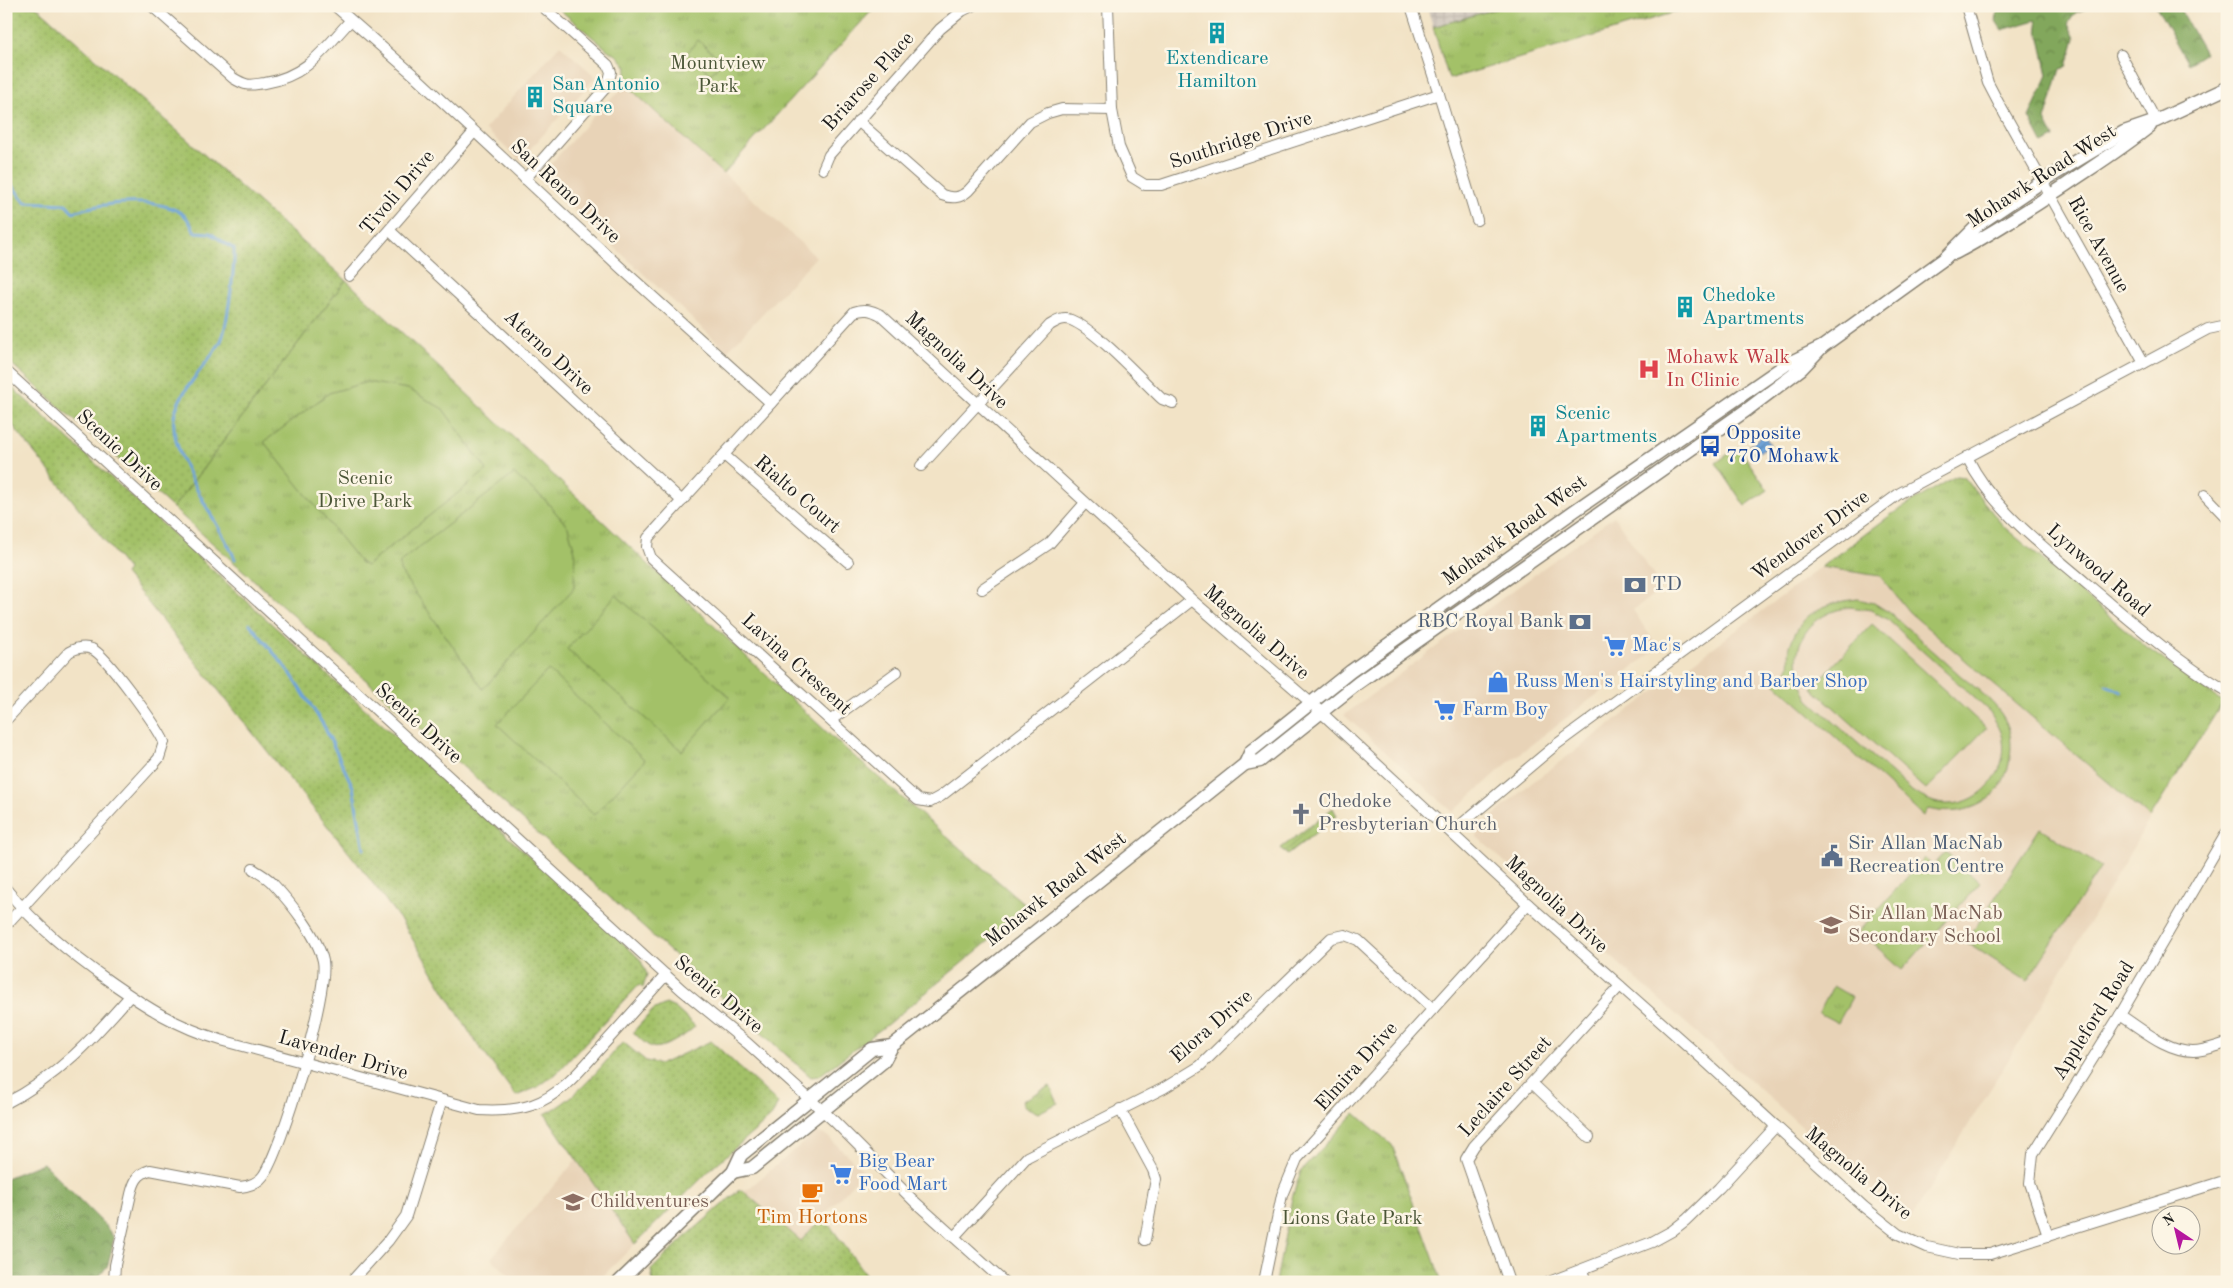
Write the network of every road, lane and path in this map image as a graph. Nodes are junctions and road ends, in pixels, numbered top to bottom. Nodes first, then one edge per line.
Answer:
1 (152, 6) edge
2 (335, 6) edge
3 (542, 6) edge
4 (972, 6) edge
5 (1108, 6) edge
6 (1411, 6) edge
7 (1966, 6) edge
8 (350, 21) junction
9 (2121, 55) dead end
10 (2227, 88) edge
11 (1439, 94) junction
12 (1112, 110) junction
13 (858, 121) junction
14 (2156, 121) junction
15 (474, 132) junction
16 (824, 169) dead end
17 (525, 179) junction
18 (2043, 181) junction
19 (2051, 196) junction
20 (1477, 220) dead end
21 (390, 231) junction
22 (1944, 259) junction
23 (349, 276) dead end
24 (871, 310) joint
25 (2227, 325) edge
26 (1822, 347) junction
27 (2144, 363) junction
28 (6, 371) edge
29 (1173, 403) dead end
30 (771, 404) junction
31 (976, 404) junction
32 (724, 455) junction
33 (1967, 457) junction
34 (920, 466) dead end
35 (2205, 495) dead end
36 (682, 501) junction
37 (1085, 503) junction
38 (1574, 511) junction
39 (2227, 518) edge
40 (1566, 538) junction
41 (848, 562) dead end
42 (982, 589) dead end
43 (1192, 600) junction
44 (897, 672) dead end
45 (2227, 691) edge
46 (1311, 703) junction
47 (1321, 713) junction
48 (6, 720) edge
49 (831, 720) junction
50 (1245, 764) junction
51 (1452, 832) junction
52 (2227, 832) edge
53 (2222, 849) edge
54 (253, 869) dead end
55 (6, 889) edge
56 (1528, 904) junction
57 (22, 908) junction
58 (6, 926) edge
59 (666, 975) junction
60 (1620, 986) junction
61 (130, 996) junction
62 (1433, 1009) junction
63 (2120, 1015) junction
64 (2227, 1043) edge
65 (892, 1046) junction
66 (303, 1063) junction
67 (1532, 1083) junction
68 (809, 1099) junction
69 (441, 1102) junction
70 (6, 1103) edge
71 (1120, 1109) junction
72 (823, 1111) junction
73 (1776, 1126) junction
74 (1589, 1137) dead end
75 (733, 1172) junction
76 (2227, 1180) edge
77 (2048, 1236) junction
78 (954, 1237) junction
79 (1145, 1240) dead end
80 (1583, 1270) junction
81 (114, 1282) edge
82 (350, 1282) edge
83 (619, 1282) edge
84 (1004, 1282) edge
85 (1264, 1282) edge
86 (1509, 1282) edge
87 (1549, 1282) edge
88 (1587, 1282) edge

1 - 8 street
2 - 8 street, San Remo Drive
3 - 17 street
4 - 13 street, Briarose Place
5 - 12 street, Southridge Drive
6 - 11 street
7 - 18 street, Rice Avenue
8 - 15 street, San Remo Drive
9 - 14 street
10 - 14 main road, Mohawk Road West
11 - 12 street, Southridge Drive
11 - 20 street
12 - 13 street
13 - 16 street, Briarose Place
14 - 18 main road, Mohawk Road West
14 - 19 main road, Mohawk Road West
15 - 17 street, San Remo Drive
15 - 21 street, Tivoli Drive
17 - 30 street, San Remo Drive
18 - 19 street, Rice Avenue
18 - 22 main road, Mohawk Road West
19 - 22 main road, Mohawk Road West
19 - 27 street, Rice Avenue
21 - 23 street, Tivoli Drive
21 - 36 street, Aterno Drive
22 - 26 main road, Mohawk Road West
24 - 30 street, Lavina Crescent
24 - 31 street, Magnolia Drive
25 - 27 street, Wendover Drive
26 - 38 main road, Mohawk Road West
26 - 40 main road, Mohawk Road West
27 - 33 street, Wendover Drive
28 - 59 street, Scenic Drive
29 - 31 street
30 - 32 street, Lavina Crescent
31 - 34 street
31 - 37 street, Magnolia Drive
32 - 36 street, Lavina Crescent
32 - 41 street, Rialto Court
33 - 45 street, Lynwood Road
33 - 51 street, Wendover Drive
35 - 39 street
36 - 49 street, Lavina Crescent
37 - 42 street
37 - 43 street, Magnolia Drive
38 - 40 main road
38 - 46 main road, Mohawk Road West
40 - 47 main road, Mohawk Road West
43 - 46 street, Magnolia Drive
43 - 49 street, Lavina Crescent
44 - 49 street
46 - 47 street, Magnolia Drive
46 - 50 main road, Mohawk Road West
47 - 50 main road, Mohawk Road West
47 - 51 street, Magnolia Drive
48 - 57 street
50 - 65 main road, Mohawk Road West
51 - 56 street, Magnolia Drive
52 - 53 street, Appleford Road
53 - 63 street, Appleford Road
54 - 66 street
55 - 57 street, Lavender Drive
56 - 60 street, Magnolia Drive
56 - 62 street, Elmira Drive
57 - 58 street
57 - 61 street, Lavender Drive
59 - 68 street, Scenic Drive
59 - 69 street, Lavender Drive
60 - 67 street, Leclaire Street
60 - 73 street, Magnolia Drive
61 - 66 street, Lavender Drive
61 - 70 street
62 - 71 street, Elora Drive
62 - 85 street, Elmira Drive
63 - 64 street
63 - 77 street, Appleford Road
65 - 68 main road, Mohawk Road West
65 - 72 main road, Mohawk Road West
66 - 69 street, Lavender Drive
66 - 81 street
67 - 74 street
67 - 86 street, Leclaire Street
68 - 72 street, Scenic Drive
68 - 75 main road, Mohawk Road West
69 - 82 street
71 - 78 street, Elora Drive
71 - 79 street
72 - 75 main road, Mohawk Road West
72 - 78 street, Scenic Drive
73 - 77 street, Magnolia Drive
73 - 80 street
75 - 83 main road
76 - 77 street, Magnolia Drive
78 - 84 street, Scenic Drive
80 - 87 street
80 - 88 street

